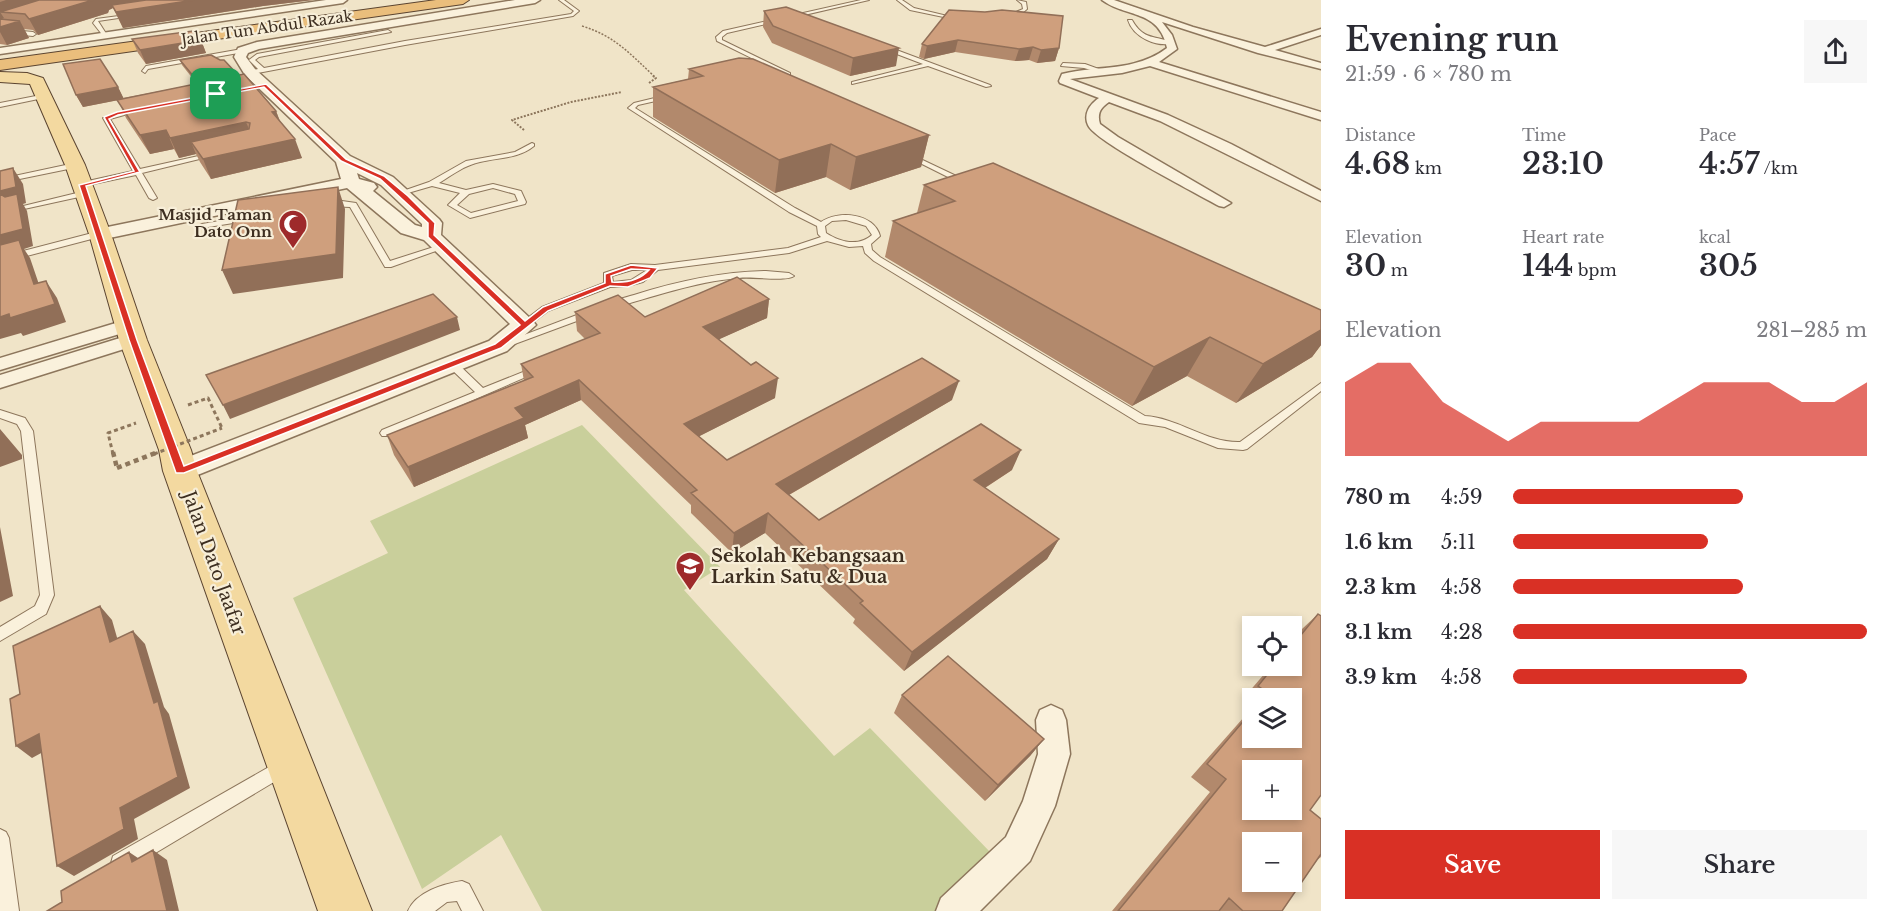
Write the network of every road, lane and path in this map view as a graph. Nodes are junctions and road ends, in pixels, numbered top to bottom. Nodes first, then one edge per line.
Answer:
1 (341, 0) edge
2 (355, 0) edge
3 (422, 0) edge
4 (463, 0) edge
5 (535, 0) edge
6 (561, 0) edge
7 (867, 0) edge
8 (899, 0) edge
9 (1019, 0) edge
10 (1106, 0) edge
11 (409, 8) junction
12 (481, 8) joint
13 (115, 11) edge
14 (435, 12) junction
15 (144, 14) edge
16 (794, 16) junction
17 (1151, 17) junction
18 (555, 18) junction
19 (1002, 18) edge
20 (964, 19) edge
21 (96, 20) junction
22 (805, 20) edge
23 (1130, 21) dead end
24 (10, 22) edge
25 (0, 25) edge
26 (385, 28) junction
27 (1190, 29) junction
28 (1165, 30) junction
29 (0, 31) edge
30 (1321, 32) edge
31 (33, 34) edge
32 (104, 35) junction
33 (405, 43) junction
34 (1171, 43) junction
35 (873, 44) edge
36 (0, 51) edge
37 (242, 51) junction
38 (1262, 51) junction
39 (0, 57) edge
40 (1150, 63) junction
41 (929, 64) junction
42 (0, 65) edge
43 (1063, 65) dead end
44 (1321, 66) edge
45 (146, 70) edge
46 (1104, 72) junction
47 (788, 74) edge
48 (0, 77) edge
49 (258, 78) junction
50 (854, 83) edge
51 (645, 86) dead end
52 (988, 86) dead end
53 (623, 92) dead end
54 (681, 94) edge
55 (46, 96) junction
56 (1108, 97) junction
57 (0, 105) edge
58 (147, 108) edge
59 (1321, 116) edge
60 (532, 145) joint
61 (219, 153) edge
62 (906, 154) edge
63 (344, 160) junction
64 (137, 172) junction
65 (0, 181) edge
66 (81, 181) junction
67 (351, 182) junction
68 (432, 184) junction
69 (981, 189) edge
70 (466, 192) junction
71 (404, 195) junction
72 (1321, 197) edge
73 (153, 198) dead end
74 (1224, 203) dead end
75 (320, 206) edge
76 (15, 209) edge
77 (261, 216) edge
78 (821, 225) junction
79 (202, 226) dead end
80 (100, 234) junction
81 (826, 237) junction
82 (437, 242) junction
83 (867, 242) junction
84 (0, 260) edge
85 (655, 268) junction
86 (789, 276) dead end
87 (609, 284) junction
88 (524, 326) junction
89 (131, 332) junction
90 (498, 346) junction
91 (0, 364) edge
92 (453, 365) junction
93 (547, 366) edge
94 (0, 382) edge
95 (1321, 386) edge
96 (482, 393) junction
97 (208, 398) edge
98 (0, 414) edge
99 (108, 433) dead end
100 (386, 433) edge
101 (117, 468) joint
102 (180, 471) junction
103 (0, 635) edge
104 (1051, 720) dead end
105 (289, 763) junction
106 (0, 838) edge
107 (102, 873) edge
108 (968, 906) edge
109 (9, 911) edge
110 (345, 911) edge
111 (418, 911) edge
112 (473, 911) edge

1 - 2 highway
1 - 32 street
3 - 39 highway, Jalan Tun Abdul Razak
4 - 11 highway, Jalan Tun Abdul Razak
5 - 12 street
6 - 18 lane
7 - 16 lane
8 - 20 lane
9 - 19 lane
10 - 17 street
11 - 14 highway
11 - 42 highway, Jalan Tun Abdul Razak
12 - 14 highway
13 - 21 lane
14 - 26 street
15 - 21 lane
16 - 22 lane
16 - 47 lane
17 - 27 street
17 - 28 street
18 - 33 lane
18 - 51 path
21 - 32 lane
23 - 34 lane
24 - 25 street
26 - 33 lane
26 - 37 street
26 - 49 lane
27 - 28 street
27 - 38 street
28 - 34 street
29 - 31 lane
30 - 38 street
32 - 36 street
33 - 49 lane
34 - 40 street
35 - 41 lane
37 - 45 lane
37 - 49 street
38 - 44 street
40 - 46 street
40 - 59 street
41 - 50 lane
41 - 52 lane
43 - 46 lane
46 - 56 street
48 - 55 main road, Jalan Dato Jaafar
49 - 63 street
53 - 60 path
54 - 78 lane
55 - 57 lane
55 - 66 main road, Jalan Dato Jaafar
56 - 72 street
56 - 74 street
58 - 64 lane
60 - 68 lane
61 - 64 lane
62 - 69 lane
63 - 67 street
63 - 71 street
64 - 66 lane
64 - 73 lane
65 - 66 lane
66 - 76 lane
66 - 80 main road, Jalan Dato Jaafar
67 - 71 street
67 - 80 street
67 - 82 street
68 - 70 lane
68 - 71 lane
70 - 70 lane
71 - 82 street
75 - 82 lane
77 - 79 lane
78 - 81 lane
78 - 83 lane
80 - 84 lane
80 - 89 main road, Jalan Dato Jaafar
81 - 83 lane
81 - 85 lane
82 - 88 street
83 - 95 lane
85 - 87 lane
85 - 87 lane
86 - 90 lane
87 - 88 lane
88 - 90 street
89 - 91 street
89 - 94 street
89 - 102 main road, Jalan Dato Jaafar
90 - 92 street
92 - 96 lane
92 - 102 street
93 - 96 lane
96 - 100 lane
97 - 101 path, bridge
98 - 103 lane
99 - 101 path
102 - 105 main road, Jalan Dato Jaafar
104 - 108 street
105 - 107 lane
105 - 110 main road, Jalan Dato Jaafar
106 - 109 lane
111 - 112 lane

